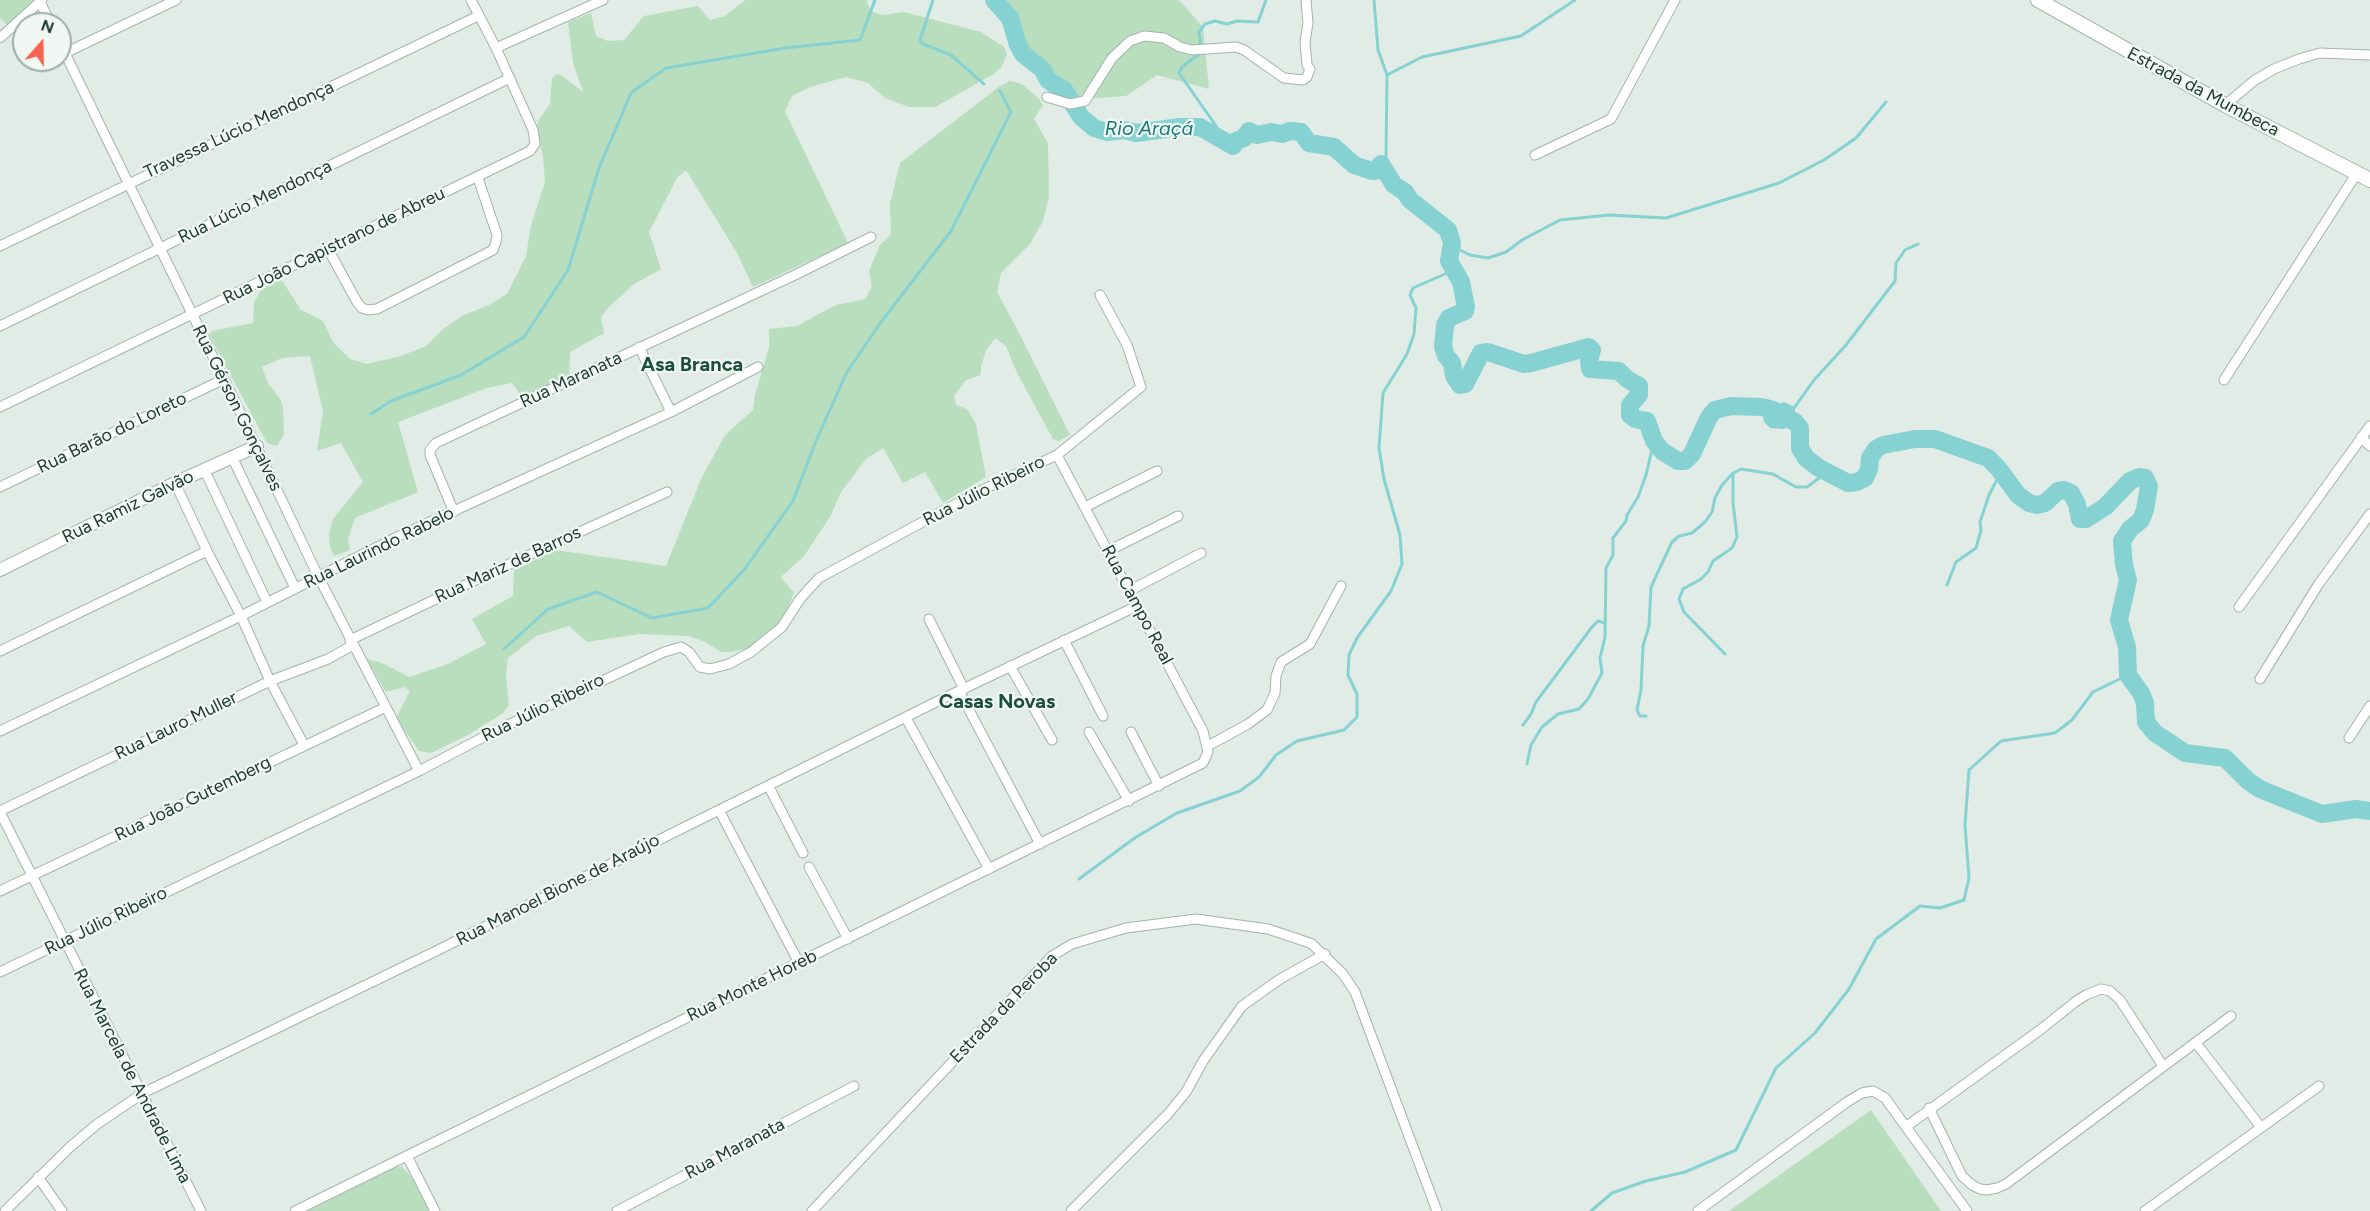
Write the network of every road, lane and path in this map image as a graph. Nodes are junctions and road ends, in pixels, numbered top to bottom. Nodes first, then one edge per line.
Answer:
1 (176, 0) edge
2 (471, 0) edge
3 (603, 0) edge
4 (1306, 0) edge
5 (1675, 0) edge
6 (2038, 0) edge
7 (41, 1) edge
8 (478, 16) junction
9 (0, 38) edge
10 (496, 48) junction
11 (72, 50) edge
12 (2370, 55) edge
13 (72, 67) edge
14 (510, 78) junction
15 (1047, 97) dead end
16 (2225, 105) junction
17 (1535, 154) dead end
18 (2357, 173) junction
19 (478, 178) junction
20 (2370, 180) edge
21 (128, 183) junction
22 (871, 237) dead end
23 (0, 246) edge
24 (161, 248) junction
25 (328, 249) junction
26 (1100, 295) dead end
27 (191, 315) junction
28 (0, 326) edge
29 (639, 347) junction
30 (758, 367) dead end
31 (224, 379) junction
32 (2224, 380) dead end
33 (0, 407) edge
34 (671, 412) junction
35 (2370, 426) edge
36 (2361, 437) junction
37 (256, 446) junction
38 (2370, 446) edge
39 (1057, 454) junction
40 (232, 457) junction
41 (204, 469) junction
42 (1157, 471) dead end
43 (175, 483) junction
44 (0, 487) edge
45 (667, 492) dead end
46 (1085, 507) junction
47 (454, 512) junction
48 (2370, 514) edge
49 (1178, 516) dead end
50 (207, 551) junction
51 (1108, 551) junction
52 (1201, 553) dead end
53 (0, 570) edge
54 (318, 576) junction
55 (1341, 586) dead end
56 (296, 588) junction
57 (1129, 591) junction
58 (267, 602) junction
59 (1137, 606) junction
60 (2239, 608) dead end
61 (241, 616) junction
62 (928, 619) dead end
63 (1064, 640) junction
64 (352, 642) junction
65 (0, 651) edge
66 (1010, 666) junction
67 (2260, 679) dead end
68 (270, 681) junction
69 (962, 690) junction
70 (2370, 706) edge
71 (386, 707) junction
72 (1103, 716) dead end
73 (906, 718) junction
74 (0, 731) edge
75 (1089, 732) dead end
76 (1131, 732) dead end
77 (2349, 738) dead end
78 (1052, 740) dead end
79 (304, 745) junction
80 (1208, 746) junction
81 (1207, 758) joint
82 (419, 771) junction
83 (1159, 786) junction
84 (769, 787) junction
85 (1129, 801) junction
86 (719, 810) junction
87 (0, 811) edge
88 (1040, 844) junction
89 (803, 853) dead end
90 (809, 867) dead end
91 (989, 869) junction
92 (31, 876) junction
93 (0, 891) edge
94 (848, 939) junction
95 (63, 941) junction
96 (1325, 954) junction
97 (799, 963) junction
98 (0, 972) edge
99 (2231, 1016) dead end
100 (2196, 1043) junction
101 (2163, 1066) junction
102 (854, 1086) dead end
103 (2319, 1086) dead end
104 (143, 1093) junction
105 (1929, 1108) junction
106 (1907, 1126) junction
107 (2260, 1126) junction
108 (407, 1156) junction
109 (38, 1178) junction
110 (5, 1211) edge
111 (62, 1211) edge
112 (201, 1211) edge
113 (295, 1211) edge
114 (435, 1211) edge
115 (617, 1211) edge
116 (812, 1211) edge
117 (1071, 1211) edge
118 (1437, 1211) edge
119 (1698, 1211) edge
120 (1967, 1211) edge
121 (2145, 1211) edge

1 - 11 street
2 - 8 street
3 - 10 street
4 - 15 street
5 - 17 street
6 - 16 main road, Estrada da Mumbeca
7 - 9 street
8 - 10 street
8 - 21 street, Travessa Lúcio Mendonça
10 - 14 street
12 - 16 street
13 - 21 street, Rua Gérson Gonçalves
14 - 19 street, Rua João Capistrano de Abreu
14 - 24 street, Rua Lúcio Mendonça
16 - 18 main road, Estrada da Mumbeca
18 - 20 main road, Estrada da Mumbeca
18 - 32 street
19 - 25 street, Rua João Capistrano de Abreu
19 - 25 street
21 - 23 street, Travessa Lúcio Mendonça
21 - 24 street, Rua Gérson Gonçalves
22 - 29 street, Rua Maranata
24 - 27 street, Rua Gérson Gonçalves
24 - 28 street, Rua Lúcio Mendonça
25 - 27 street, Rua João Capistrano de Abreu
26 - 39 street
27 - 31 street, Rua Gérson Gonçalves
27 - 33 street, Rua João Capistrano de Abreu
29 - 34 street
29 - 47 street, Rua Maranata
30 - 34 street, Rua Laurindo Rabelo
31 - 37 street, Rua Gérson Gonçalves
31 - 44 street, Rua Barão do Loreto
34 - 47 street, Rua Laurindo Rabelo
35 - 36 street
36 - 38 street
36 - 60 street
37 - 40 street, Rua Ramiz Galvão
37 - 54 street, Rua Gérson Gonçalves
39 - 46 street, Rua Campo Real
39 - 82 street, Rua Júlio Ribeiro
40 - 41 street, Rua Ramiz Galvão
40 - 56 street
41 - 43 street, Rua Ramiz Galvão
41 - 58 street
42 - 46 street
43 - 50 street
43 - 53 street, Rua Ramiz Galvão
45 - 64 street, Rua Mariz de Barros
46 - 51 street, Rua Campo Real
47 - 54 street, Rua Laurindo Rabelo
48 - 67 street
49 - 51 street
50 - 61 street
50 - 65 street
51 - 57 street, Rua Campo Real
52 - 57 street
54 - 56 street, Rua Laurindo Rabelo
54 - 64 street, Rua Gérson Gonçalves
55 - 80 street
56 - 58 street, Rua Laurindo Rabelo
57 - 59 street, Rua Campo Real
58 - 61 street, Rua Laurindo Rabelo
59 - 63 street, Rua Manoel Bione de Araújo
59 - 80 street, Rua Campo Real
61 - 68 street
61 - 74 street, Rua Laurindo Rabelo
62 - 69 street
63 - 66 street, Rua Manoel Bione de Araújo
63 - 72 street
64 - 68 street, Rua Lauro Muller
64 - 71 street, Rua Gérson Gonçalves
66 - 69 street, Rua Manoel Bione de Araújo
66 - 78 street
68 - 79 street
68 - 87 street, Rua Lauro Muller
69 - 73 street, Rua Manoel Bione de Araújo
69 - 88 street
70 - 77 street
71 - 79 street, Rua João Gutemberg
71 - 82 street, Rua Gérson Gonçalves
73 - 84 street, Rua Manoel Bione de Araújo
73 - 91 street
75 - 85 street
76 - 83 street
79 - 92 street, Rua João Gutemberg
80 - 81 street, Rua Campo Real
81 - 83 street, Rua Monte Horeb
82 - 95 street, Rua Júlio Ribeiro
83 - 85 street, Rua Monte Horeb
84 - 86 street, Rua Manoel Bione de Araújo
84 - 89 street
85 - 88 street, Rua Monte Horeb
86 - 97 street
86 - 104 street, Rua Manoel Bione de Araújo
87 - 92 street, Rua Marcela de Andrade Lima
88 - 91 street, Rua Monte Horeb
90 - 94 street
91 - 94 street, Rua Monte Horeb
92 - 93 street, Rua João Gutemberg
92 - 95 street, Rua Marcela de Andrade Lima
94 - 97 street, Rua Monte Horeb
95 - 98 street, Rua Júlio Ribeiro
95 - 104 street, Rua Marcela de Andrade Lima
96 - 116 street, Estrada da Peroba
96 - 117 street
96 - 118 street, Estrada da Peroba
97 - 108 street, Rua Monte Horeb
99 - 100 street
100 - 101 street
100 - 107 street
101 - 105 street
101 - 105 street
102 - 115 street, Rua Maranata
103 - 107 street
104 - 109 street, Rua Manoel Bione de Araújo
104 - 112 street, Rua Marcela de Andrade Lima
105 - 106 street
106 - 119 street
106 - 120 street
107 - 121 street
108 - 113 street, Rua Monte Horeb
108 - 114 street
109 - 110 street, Rua Manoel Bione de Araújo
109 - 111 street

